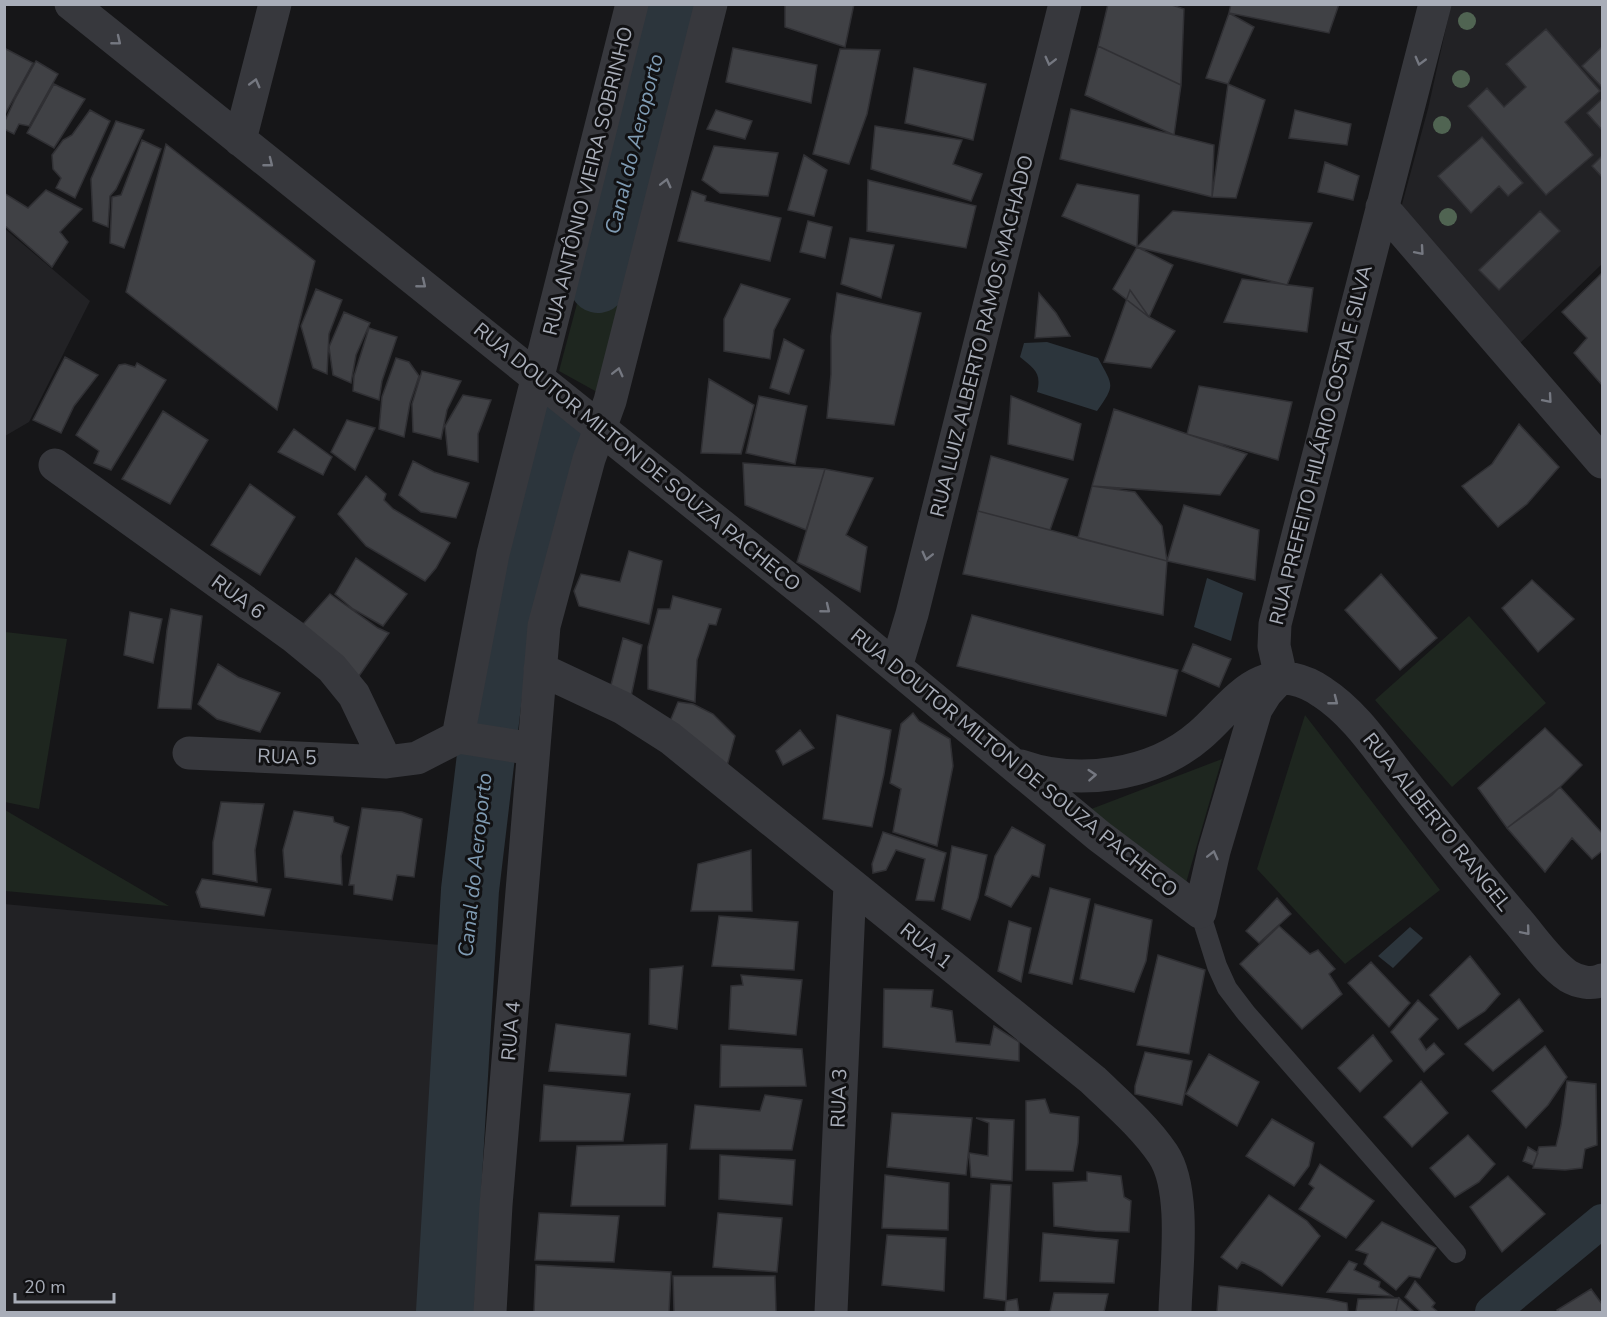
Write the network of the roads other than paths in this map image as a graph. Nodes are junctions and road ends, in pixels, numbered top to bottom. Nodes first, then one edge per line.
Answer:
1 (71, 4) edge
2 (275, 4) edge
3 (632, 4) edge
4 (711, 4) edge
5 (1065, 4) edge
6 (1436, 4) edge
7 (240, 140) junction
8 (1382, 207) junction
9 (538, 377) junction
10 (600, 428) junction
11 (1602, 462) edge
12 (55, 465) dead end
13 (896, 667) junction
14 (540, 669) junction
15 (1281, 677) junction
16 (468, 738) junction
17 (522, 747) junction
18 (189, 753) dead end
19 (386, 762) junction
20 (1014, 764) junction
21 (850, 884) junction
22 (1200, 912) junction
23 (1592, 981) edge
24 (1456, 1253) dead end
25 (490, 1312) edge
26 (831, 1312) edge
27 (1175, 1312) edge

1 -> 7 street, RUA DOUTOR MILTON DE SOUZA PACHECO
7 -> 2 street
3 - 9 street, RUA ANTÔNIO VIEIRA SOBRINHO
10 -> 4 street
5 -> 13 street, RUA LUIZ ALBERTO RAMOS MACHADO
6 -> 8 street, RUA PREFEITO HILÁRIO COSTA E SILVA
7 -> 9 street, RUA DOUTOR MILTON DE SOUZA PACHECO
8 -> 11 street
8 - 15 street, RUA PREFEITO HILÁRIO COSTA E SILVA
9 - 10 street, RUA DOUTOR MILTON DE SOUZA PACHECO
9 - 16 street, RUA ANTÔNIO VIEIRA SOBRINHO
10 -> 13 street, RUA DOUTOR MILTON DE SOUZA PACHECO
10 - 14 street
12 - 19 street, RUA 6
13 - 20 street, RUA DOUTOR MILTON DE SOUZA PACHECO
14 - 17 street
14 - 21 street, RUA 1
20 -> 15 street
22 -> 15 street
15 -> 23 street, RUA ALBERTO RANGEL
16 - 17 street
16 - 19 street
17 - 25 street, RUA 4
18 - 19 street, RUA 5
20 - 22 street, RUA DOUTOR MILTON DE SOUZA PACHECO
21 - 26 street, RUA 3
21 - 27 street, RUA 1
22 - 24 lane

